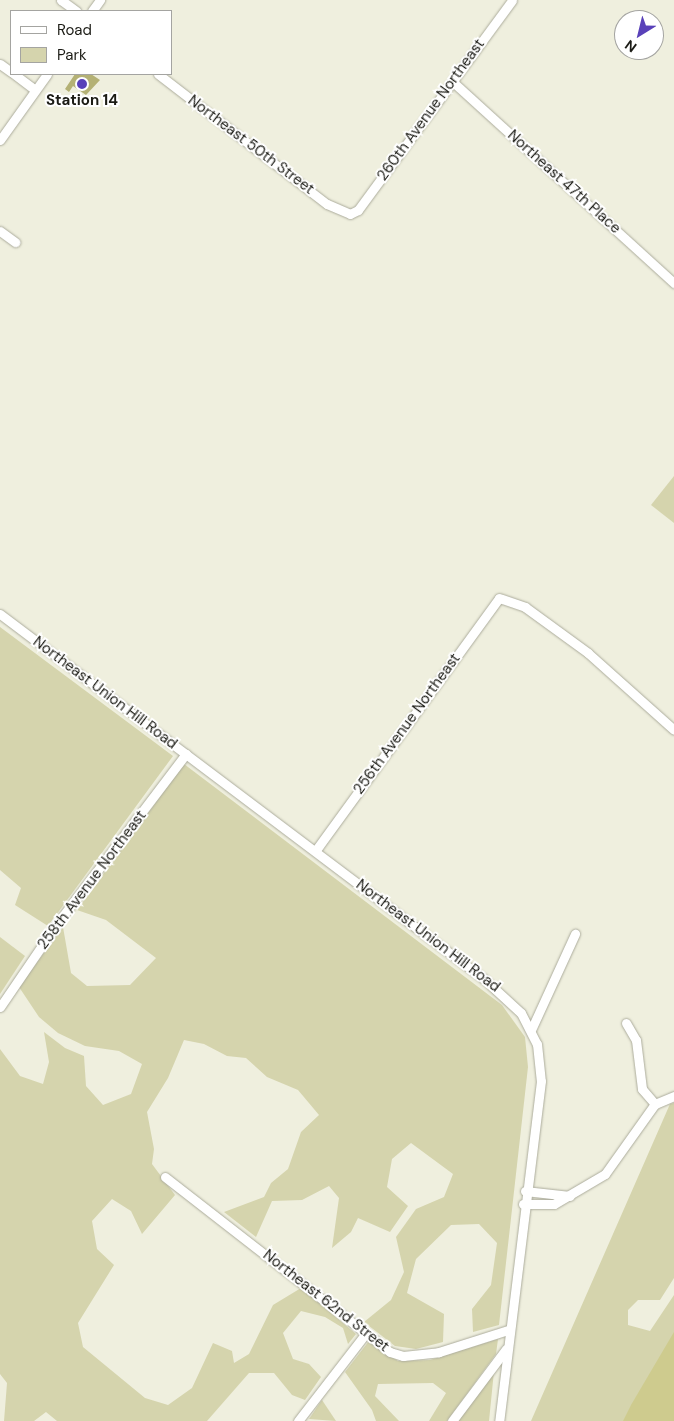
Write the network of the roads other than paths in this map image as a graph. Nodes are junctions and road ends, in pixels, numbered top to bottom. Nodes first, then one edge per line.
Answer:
1 (61, 0) edge
2 (512, 0) edge
3 (75, 10) edge
4 (15, 75) edge
5 (46, 75) edge
6 (159, 75) edge
7 (453, 82) junction
8 (35, 90) junction
9 (0, 140) edge
10 (346, 214) joint
11 (0, 231) edge
12 (15, 242) dead end
13 (674, 283) edge
14 (0, 614) edge
15 (674, 730) edge
16 (186, 754) junction
17 (316, 850) junction
18 (575, 934) dead end
19 (0, 1007) edge
20 (626, 1023) dead end
21 (531, 1030) junction
22 (674, 1096) edge
23 (655, 1104) junction
24 (165, 1177) dead end
25 (525, 1191) junction
26 (570, 1196) junction
27 (524, 1204) junction
28 (508, 1330) junction
29 (366, 1333) junction
30 (506, 1348) junction
31 (298, 1421) edge
32 (452, 1421) edge
33 (499, 1421) edge

1 - 3 street
2 - 7 street, 260th Avenue Northeast
4 - 8 street
5 - 8 street
6 - 10 street, Northeast 50th Street
7 - 10 street, 260th Avenue Northeast
7 - 13 street, Northeast 47th Place
8 - 9 street
11 - 12 street
14 - 16 street, Northeast Union Hill Road
15 - 17 street, 256th Avenue Northeast
16 - 17 street, Northeast Union Hill Road
16 - 19 street, 258th Avenue Northeast
17 - 21 street, Northeast Union Hill Road
18 - 21 street
20 - 23 street
21 - 25 street, Northeast Union Hill Road
22 - 23 street
23 - 26 street
24 - 29 street, Northeast 62nd Street
25 - 26 street
25 - 27 street, Northeast Union Hill Road
26 - 27 street
27 - 28 street, Northeast Union Hill Road
28 - 29 street, Northeast 62nd Street
28 - 30 street, Northeast Union Hill Road
29 - 31 street
30 - 32 street
30 - 33 street, Northeast Union Hill Road

